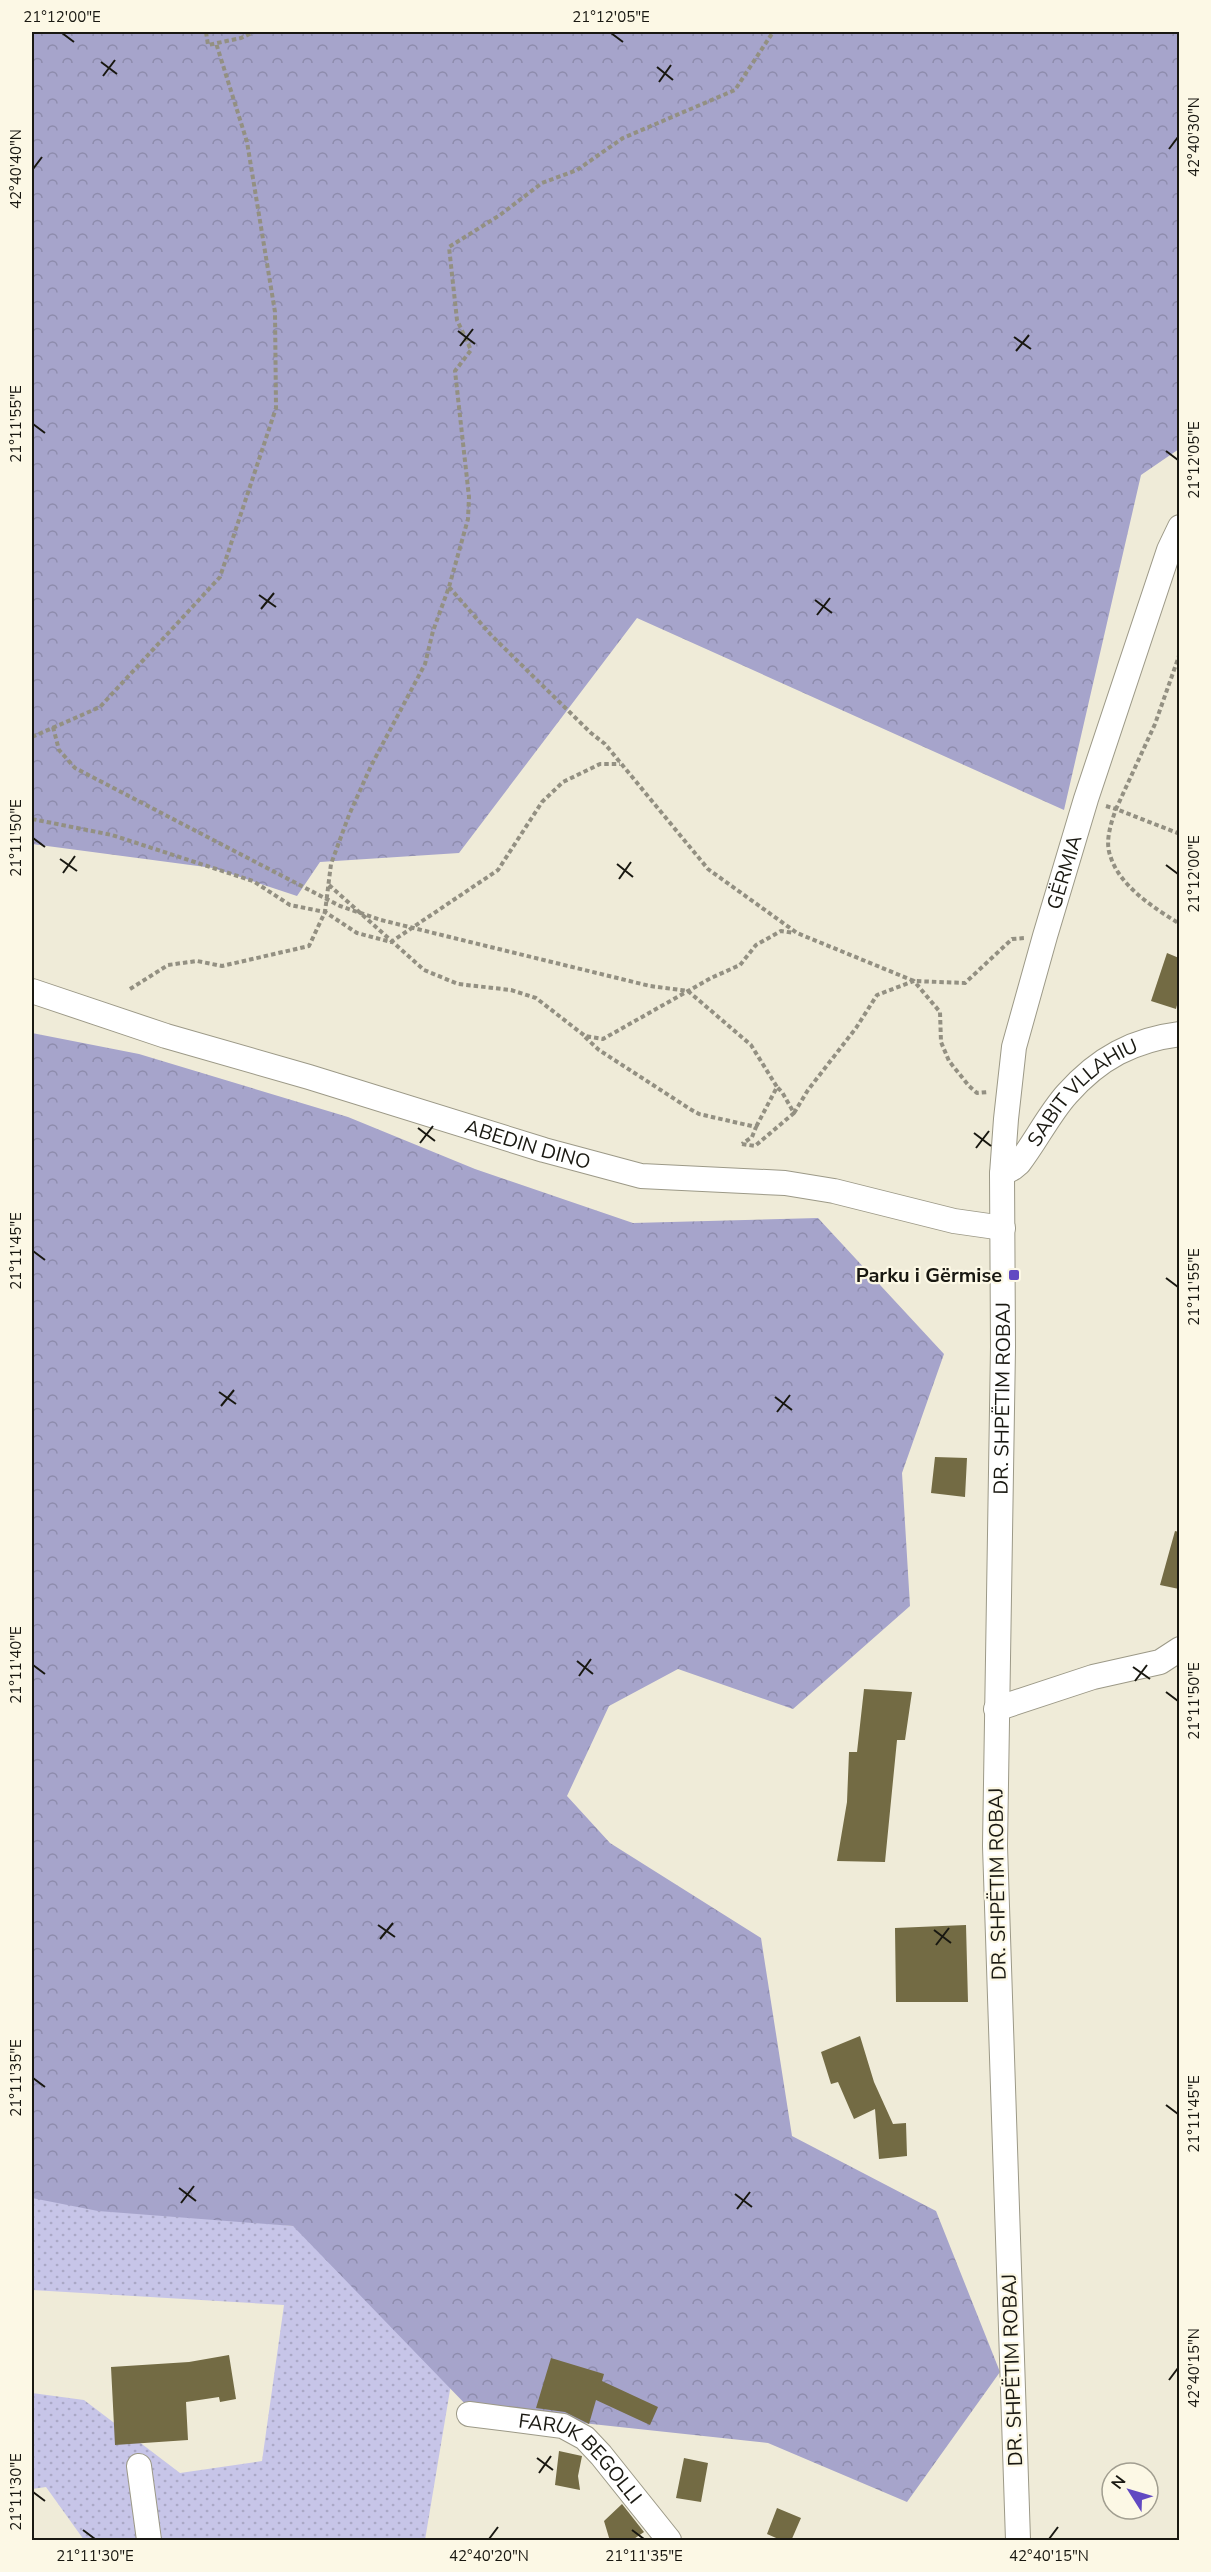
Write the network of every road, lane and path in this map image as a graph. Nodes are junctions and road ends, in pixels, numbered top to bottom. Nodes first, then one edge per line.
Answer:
1 (206, 32) edge
2 (254, 32) edge
3 (773, 32) edge
4 (216, 43) junction
5 (1179, 527) edge
6 (449, 587) junction
7 (1179, 653) edge
8 (53, 727) junction
9 (32, 736) edge
10 (621, 764) junction
11 (1086, 799) junction
12 (1116, 809) junction
13 (32, 819) edge
14 (1179, 834) edge
15 (328, 885) junction
16 (327, 899) junction
17 (325, 912) junction
18 (358, 912) junction
19 (1179, 924) edge
20 (413, 928) junction
21 (797, 933) junction
22 (1045, 936) junction
23 (392, 942) junction
24 (914, 981) junction
25 (130, 989) dead end
26 (32, 991) edge
27 (688, 991) junction
28 (1179, 1034) edge
29 (585, 1036) junction
30 (777, 1087) junction
31 (1008, 1097) junction
32 (794, 1113) junction
33 (756, 1127) junction
34 (1002, 1173) junction
35 (1002, 1228) junction
36 (1179, 1649) edge
37 (996, 1709) junction
38 (469, 2414) dead end
39 (139, 2466) dead end
40 (149, 2541) edge
41 (669, 2541) edge
42 (1018, 2541) edge

1 - 4 path
2 - 4 path
3 - 6 path
4 - 8 path
5 - 11 street, GËRMIA
6 - 10 path
6 - 15 path
7 - 12 path
8 - 9 path
8 - 16 path
10 - 20 path
10 - 21 path
11 - 12 path
11 - 22 street, GËRMIA
12 - 14 path
12 - 19 path
13 - 17 path
15 - 16 path
15 - 18 path
16 - 17 path
16 - 18 path
17 - 23 path
17 - 25 path
18 - 20 path
18 - 23 path
20 - 23 path
20 - 27 path
21 - 24 path
21 - 27 path
22 - 24 path
22 - 31 street, GËRMIA
23 - 29 path
24 - 31 path
24 - 32 path
26 - 35 street, ABEDIN DINO
27 - 29 path
27 - 30 path
28 - 34 street, SABIT VLLAHIU
29 - 33 path
30 - 32 path
30 - 33 path
31 - 34 street, GËRMIA
32 - 33 path
34 - 35 street, GËRMIA
35 - 37 street, DR. SHPËTIM ROBAJ
36 - 37 street
37 - 42 street, DR. SHPËTIM ROBAJ
38 - 41 street, FARUK BEGOLLI
39 - 40 street

